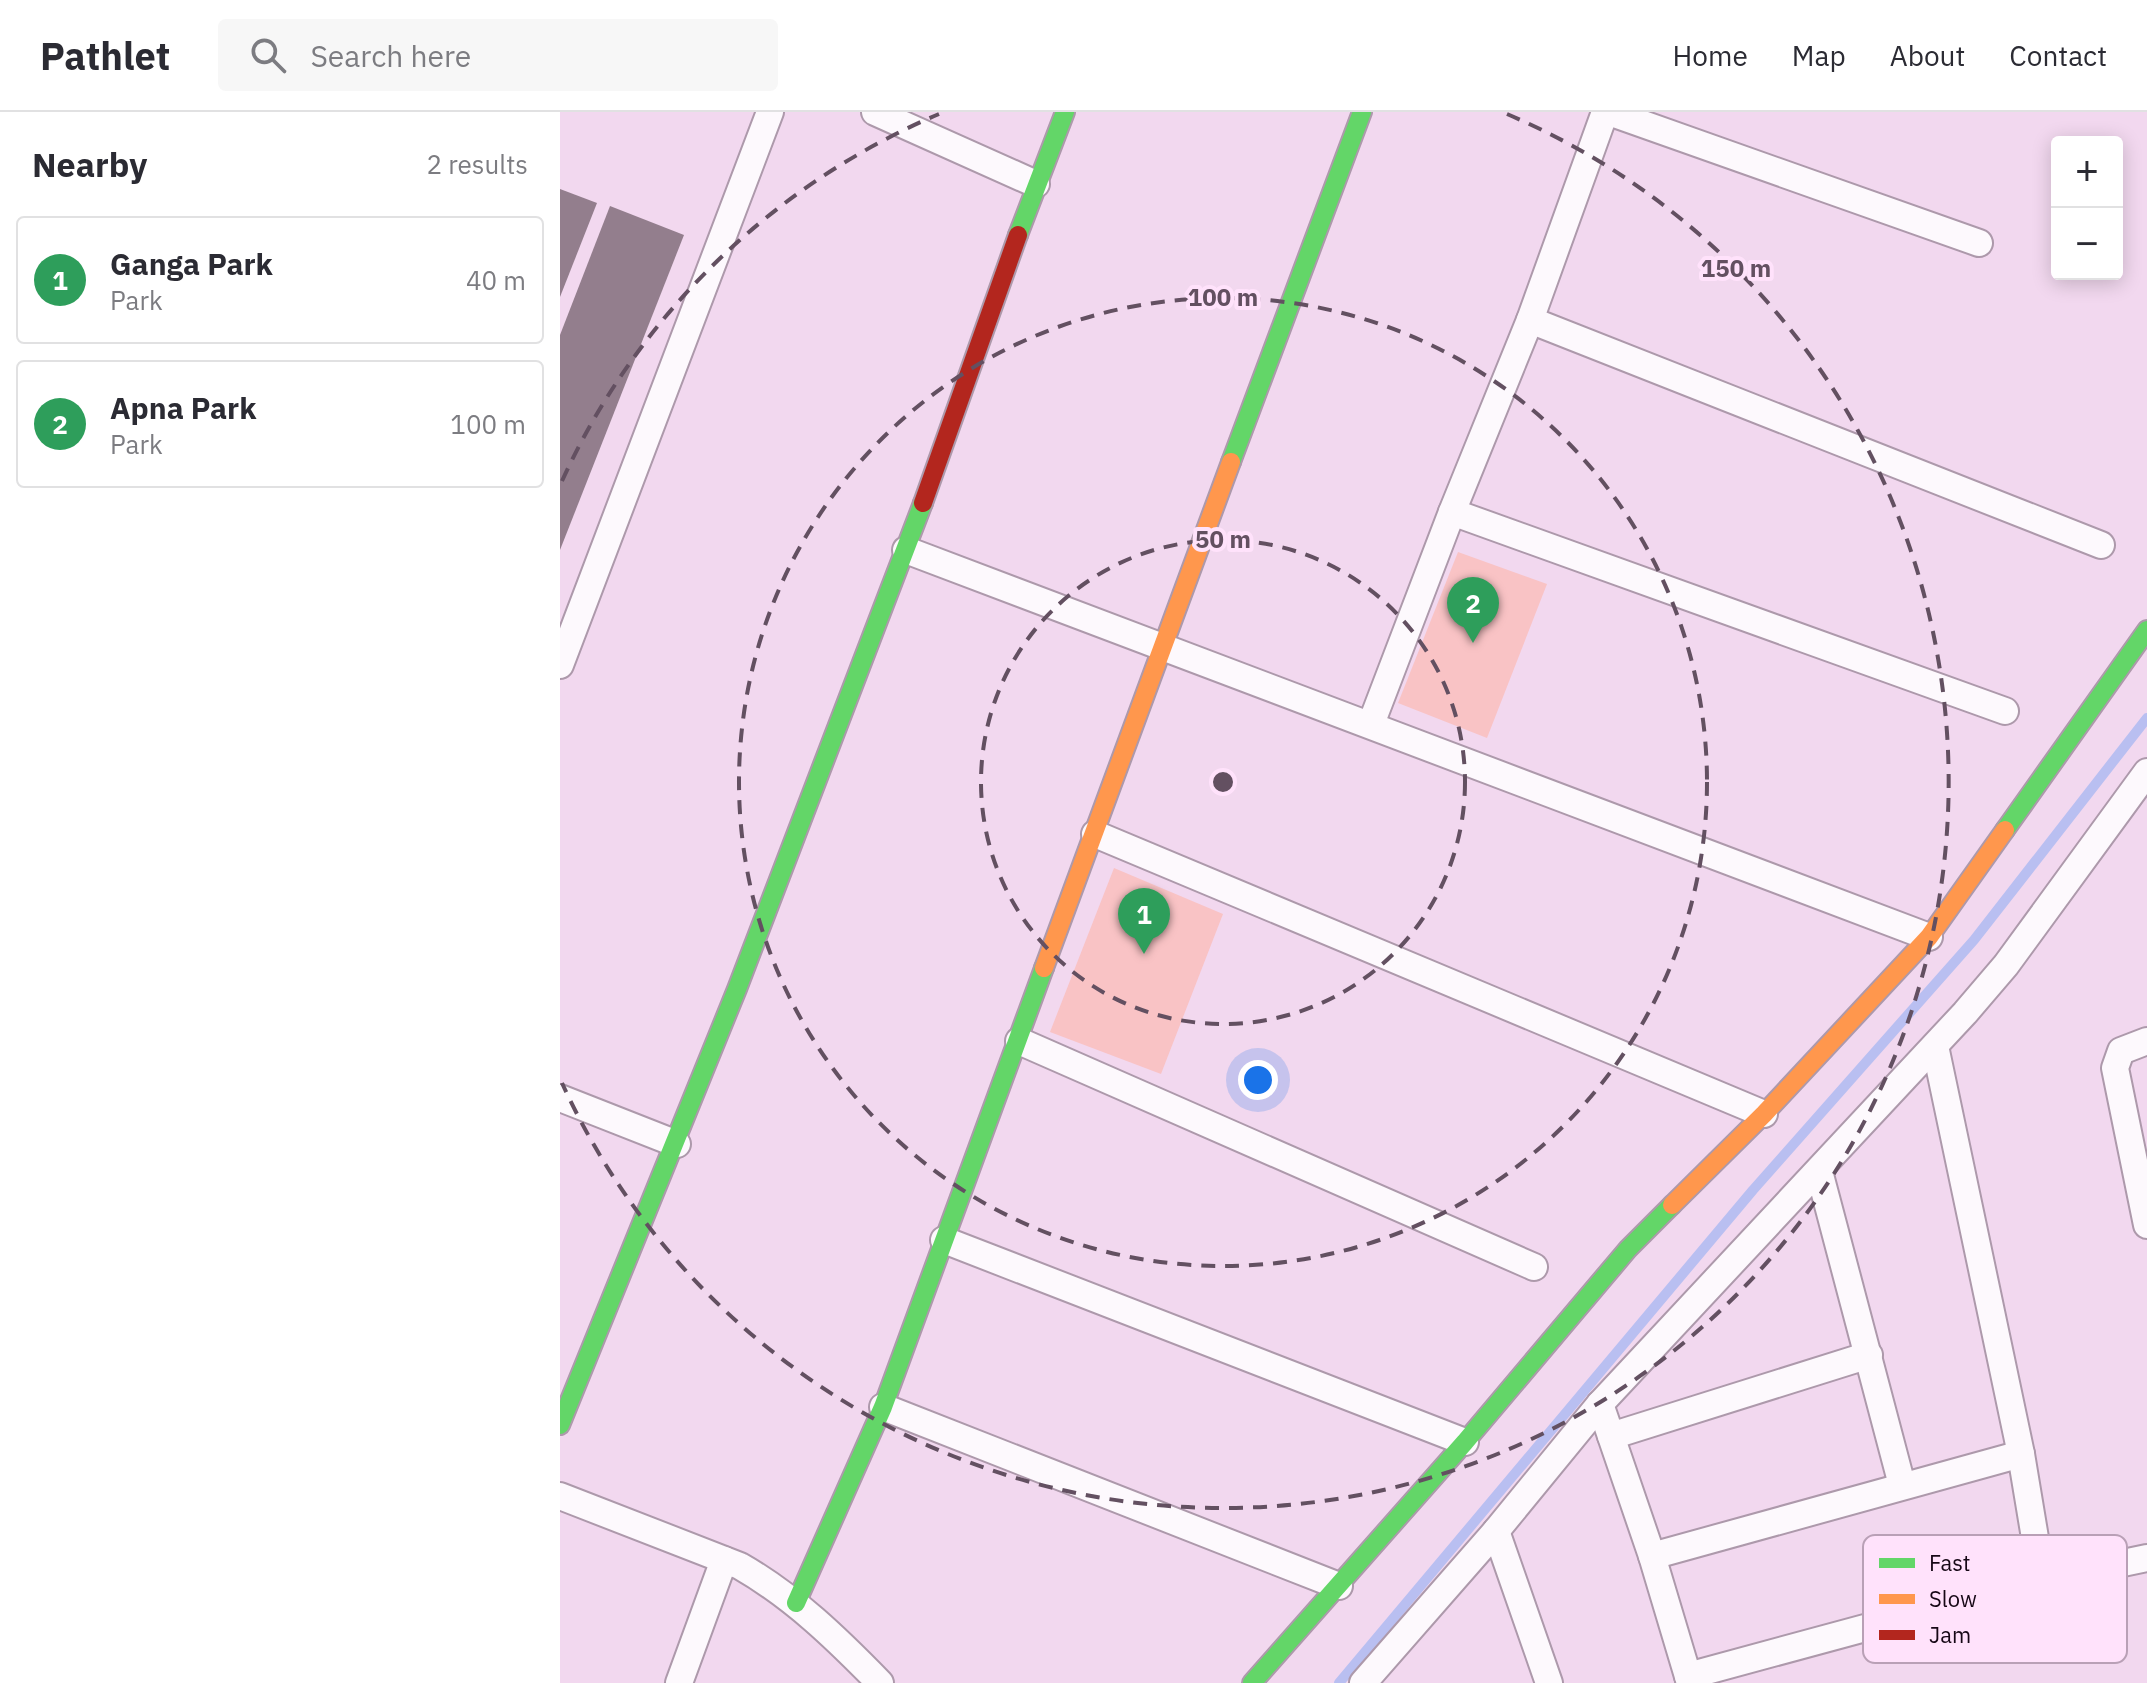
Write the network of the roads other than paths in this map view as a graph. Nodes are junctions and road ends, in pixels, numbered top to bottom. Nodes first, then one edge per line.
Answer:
1 (770, 112) edge
2 (875, 112) edge
3 (1065, 112) edge
4 (1362, 112) edge
5 (1607, 112) edge
6 (1036, 184) junction
7 (1979, 243) dead end
8 (1530, 320) junction
9 (1452, 512) junction
10 (2101, 545) dead end
11 (906, 550) junction
12 (2147, 630) edge
13 (1161, 648) junction
14 (560, 665) edge
15 (2005, 711) dead end
16 (1371, 724) junction
17 (2147, 772) edge
18 (1095, 834) junction
19 (1929, 937) junction
20 (1019, 1041) junction
21 (2147, 1041) edge
22 (1935, 1046) junction
23 (560, 1098) edge
24 (1764, 1114) junction
25 (677, 1144) junction
26 (1819, 1171) junction
27 (2147, 1225) edge
28 (944, 1240) junction
29 (1534, 1267) dead end
30 (1869, 1355) junction
31 (1600, 1404) junction
32 (883, 1407) junction
33 (560, 1425) edge
34 (1611, 1436) junction
35 (1465, 1442) junction
36 (2021, 1454) junction
37 (1902, 1485) junction
38 (560, 1496) edge
39 (1496, 1531) junction
40 (2034, 1535) edge
41 (1652, 1556) junction
42 (2147, 1558) edge
43 (724, 1560) junction
44 (2127, 1562) edge
45 (1339, 1586) junction
46 (796, 1603) junction
47 (1863, 1631) edge
48 (1689, 1680) edge
49 (679, 1683) edge
50 (880, 1683) edge
51 (1252, 1683) edge
52 (1363, 1683) edge
53 (1549, 1683) edge

1 - 14 street
2 - 6 street
3 - 6 street
4 - 13 street
5 - 7 street
5 - 8 street
6 - 11 street
8 - 9 street
8 - 10 street
9 - 15 street
9 - 16 street
11 - 13 street
11 - 25 street
12 - 19 street
13 - 16 street
13 - 18 street
16 - 19 street
17 - 22 street
18 - 20 street
18 - 24 street
19 - 24 street
20 - 28 street
20 - 29 street
21 - 27 street
22 - 26 street
22 - 36 street
23 - 25 street
24 - 35 street
25 - 33 street
26 - 30 street
26 - 31 street
28 - 32 street
28 - 35 street
30 - 34 street
30 - 37 street
31 - 34 street
31 - 39 street
32 - 45 street
32 - 46 street
34 - 41 street
35 - 45 street
36 - 37 street
36 - 40 street
37 - 41 street
38 - 43 street
39 - 52 street
39 - 53 street
41 - 48 street
42 - 44 street
43 - 46 street
43 - 49 street
45 - 51 street
46 - 50 street
47 - 48 street

